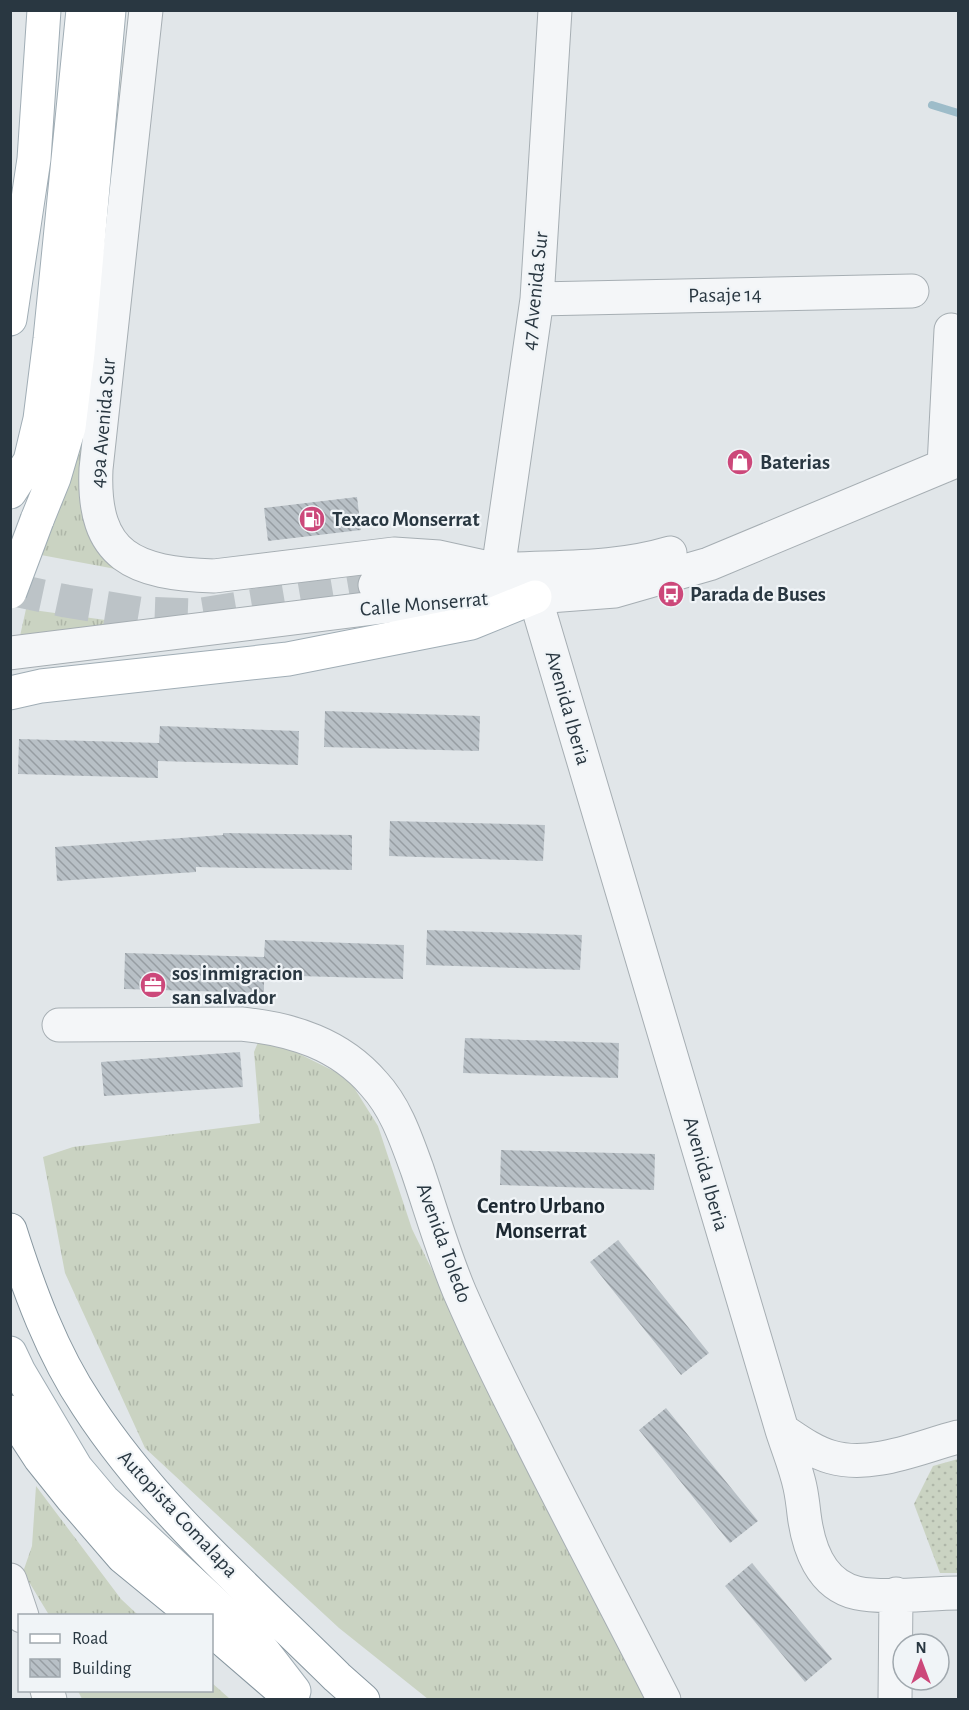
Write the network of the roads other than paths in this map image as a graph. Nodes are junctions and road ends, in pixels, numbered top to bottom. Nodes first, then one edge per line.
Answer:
1 (44, 10) edge
2 (83, 10) edge
3 (109, 10) edge
4 (146, 10) edge
5 (555, 10) edge
6 (912, 291) dead end
7 (537, 299) junction
8 (10, 319) edge
9 (951, 330) dead end
10 (951, 463) edge
11 (10, 492) edge
12 (827, 517) junction
13 (498, 570) junction
14 (375, 585) tunnel mouth
15 (10, 592) edge
16 (535, 597) junction
17 (10, 653) edge
18 (10, 693) edge
19 (59, 1025) dead end
20 (10, 1230) edge
21 (10, 1353) edge
22 (10, 1412) edge
23 (782, 1430) junction
24 (958, 1437) edge
25 (10, 1580) edge
26 (958, 1593) edge
27 (896, 1594) junction
28 (21, 1614) edge
29 (193, 1614) edge
30 (213, 1631) edge
31 (292, 1700) edge
32 (301, 1700) edge
33 (363, 1700) edge
34 (664, 1700) edge
35 (895, 1700) edge

1 - 8 main road
2 - 11 main road
3 - 15 main road, 49a Avenida Sur, bridge
4 - 13 street, 49a Avenida Sur
5 - 7 street, 47 Avenida Sur
6 - 7 street, Pasaje 14
7 - 13 street, 47 Avenida Sur
9 - 10 street
10 - 12 street, Calle Monserrat
12 - 13 street, Calle Monserrat
12 - 16 street, Calle Monserrat
13 - 14 street, Calle Monserrat
16 - 17 street, Calle Monserrat
16 - 18 main road
16 - 23 street, Avenida Iberia
19 - 34 street, Avenida Toledo
20 - 33 main road, Autopista Comalapa
21 - 32 main road
22 - 29 main road
23 - 24 street
23 - 27 street, Avenida Iberia
25 - 28 street
26 - 27 street, Avenida Iberia
27 - 35 street
30 - 31 main road

